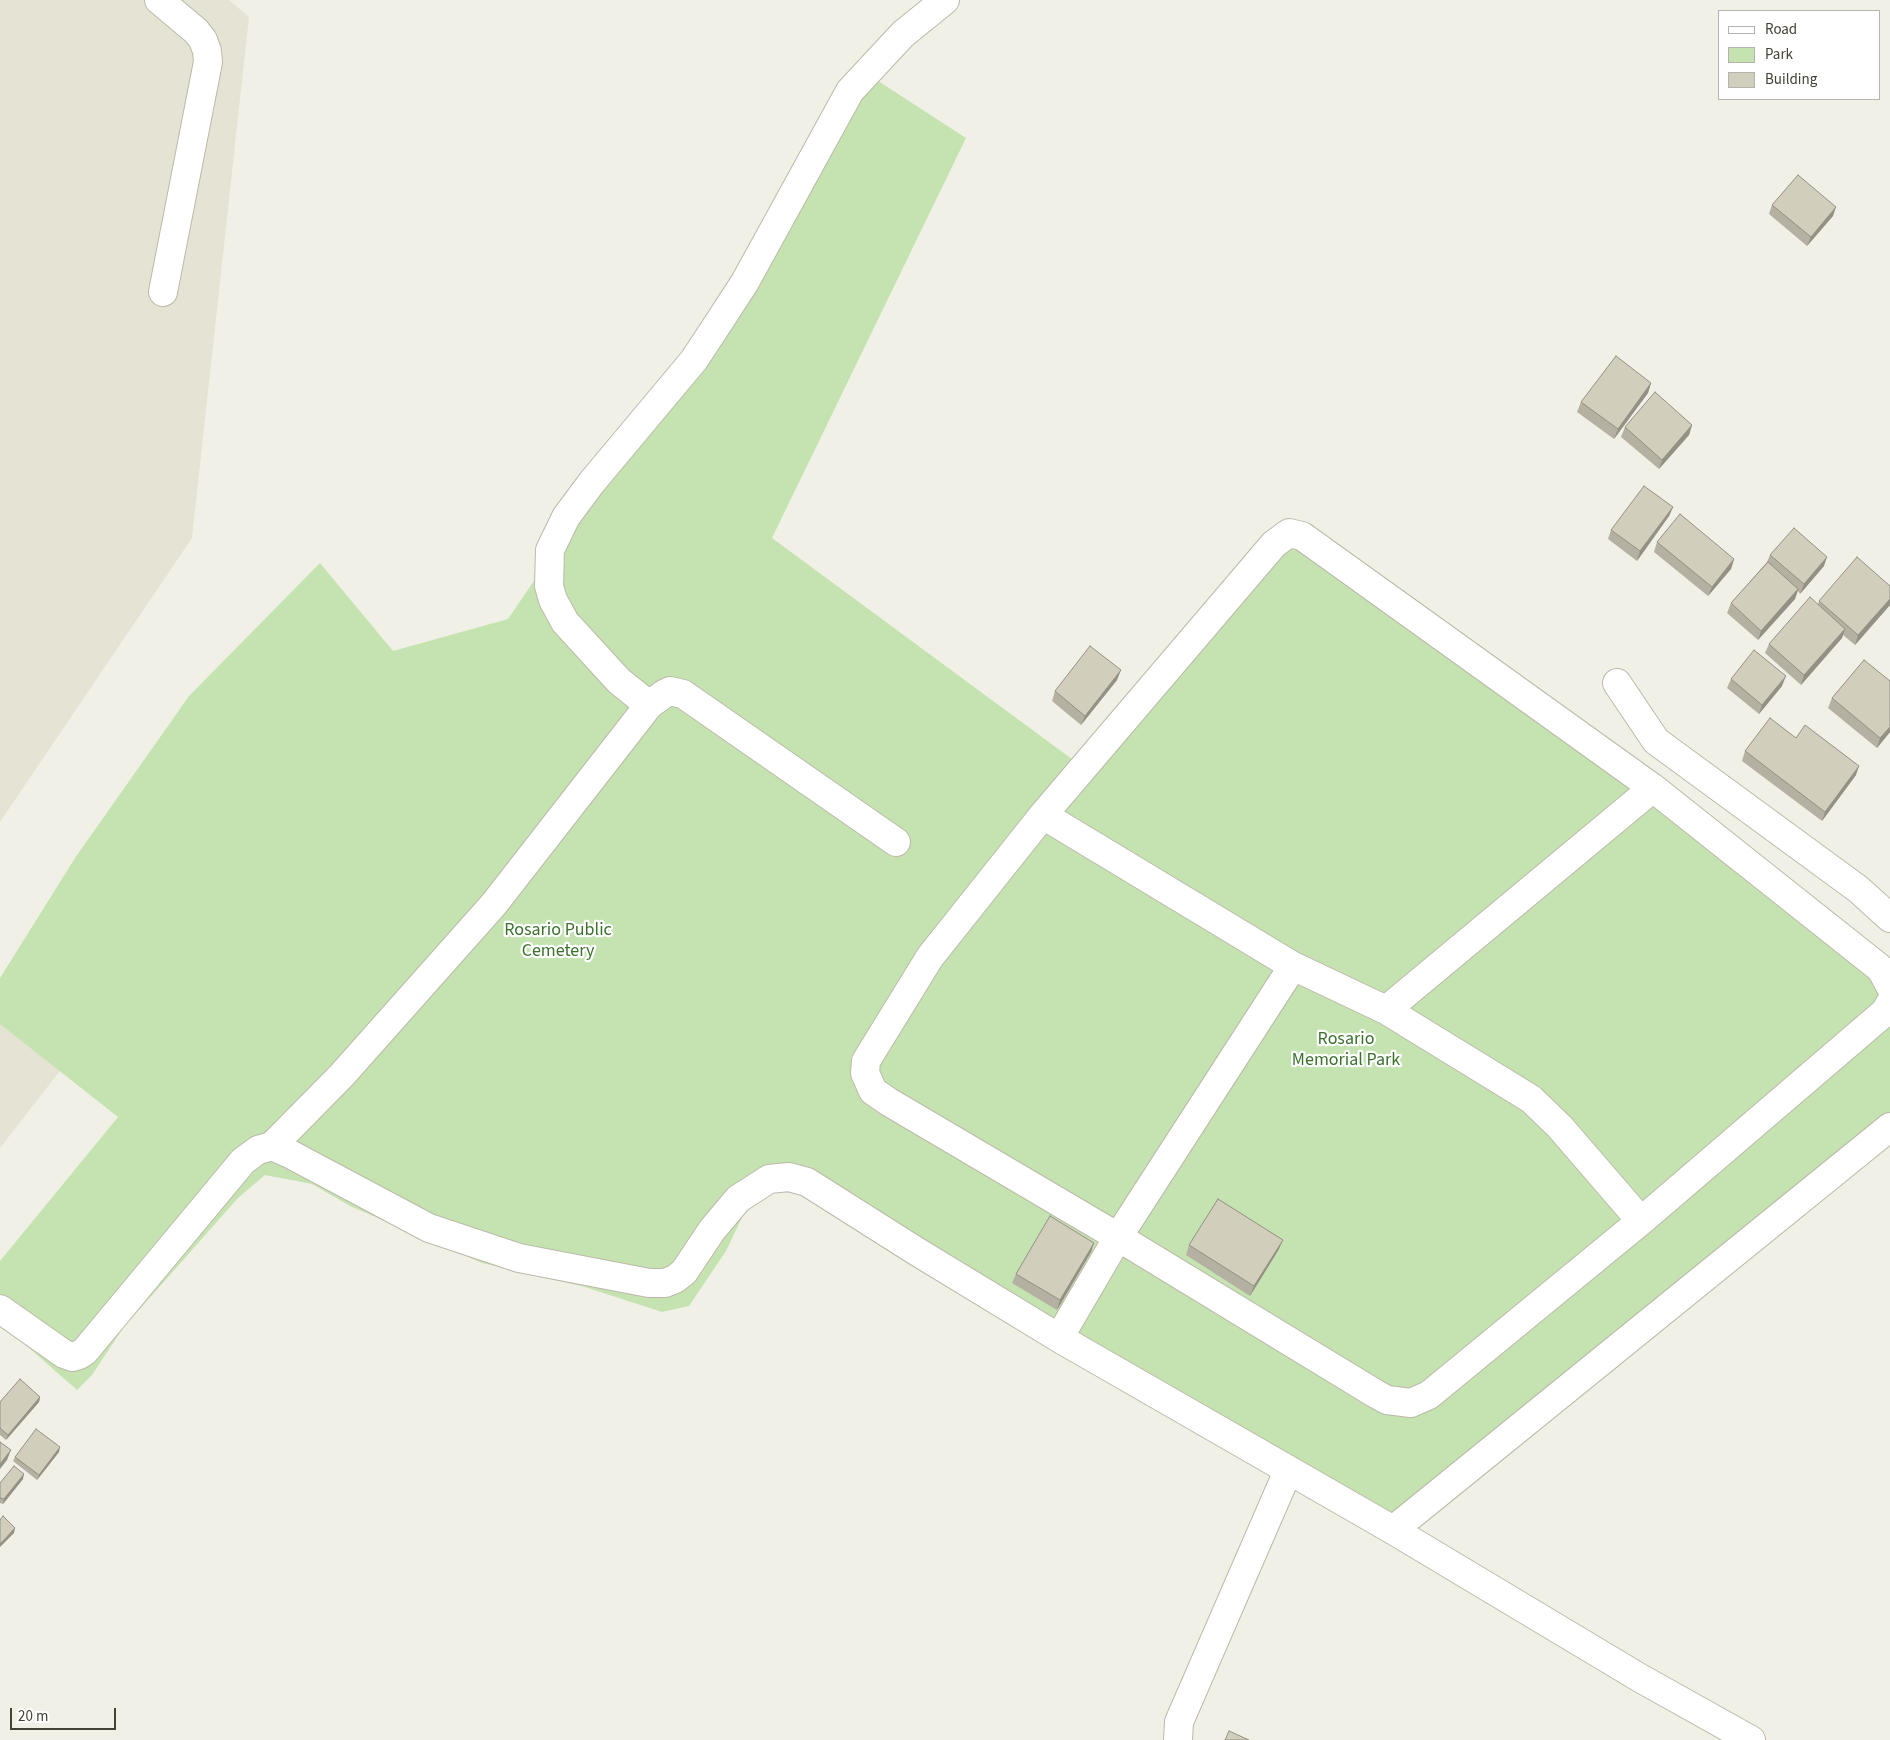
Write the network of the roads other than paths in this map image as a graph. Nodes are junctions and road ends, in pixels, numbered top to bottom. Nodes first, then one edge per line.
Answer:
1 (159, 0) edge
2 (945, 0) edge
3 (163, 292) dead end
4 (1617, 683) dead end
5 (649, 705) junction
6 (1653, 788) junction
7 (1043, 815) junction
8 (896, 842) dead end
9 (1890, 918) edge
10 (1293, 966) junction
11 (1890, 986) edge
12 (1890, 1003) edge
13 (1386, 1010) junction
14 (1890, 1127) edge
15 (272, 1146) junction
16 (1641, 1221) junction
17 (1118, 1237) junction
18 (0, 1309) edge
19 (1059, 1338) junction
20 (1288, 1470) junction
21 (1393, 1530) junction
22 (1178, 1740) edge
23 (1751, 1740) edge

1 - 3 street
2 - 5 street
4 - 9 street
5 - 8 street
5 - 15 street
6 - 7 street
6 - 11 street
6 - 13 street
7 - 10 street
7 - 17 street
10 - 13 street
10 - 17 street
12 - 16 street
13 - 16 street
14 - 21 street
15 - 18 street
15 - 19 street
16 - 17 street
17 - 19 street
19 - 20 street
20 - 21 street
20 - 22 street
21 - 23 street

